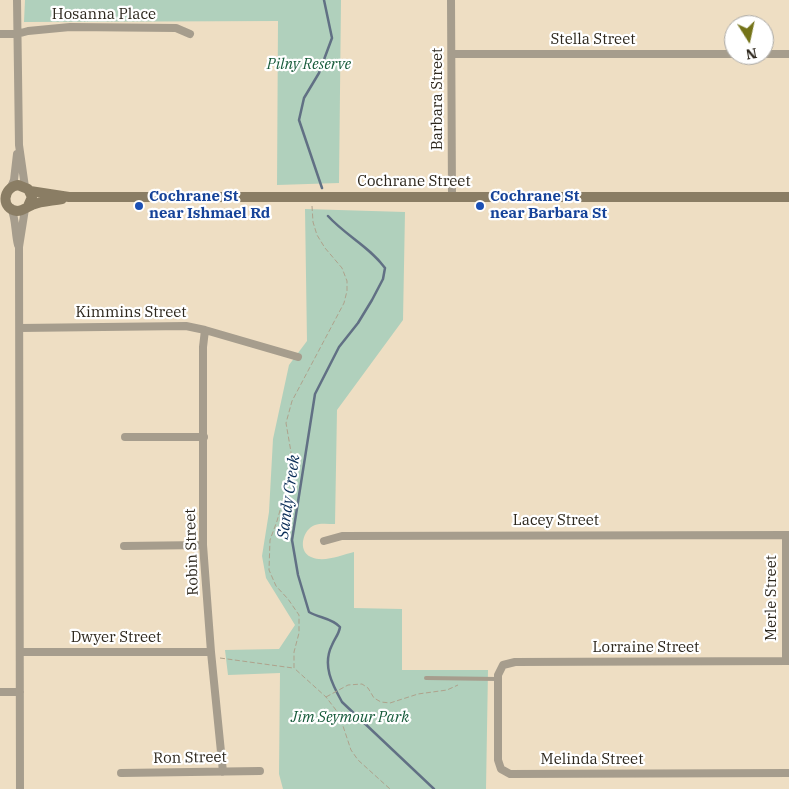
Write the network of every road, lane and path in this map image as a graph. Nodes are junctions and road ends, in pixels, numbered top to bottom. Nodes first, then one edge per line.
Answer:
1 (17, 0) edge
2 (451, 0) edge
3 (0, 34) edge
4 (17, 34) junction
5 (190, 34) dead end
6 (452, 54) junction
7 (724, 54) edge
8 (774, 54) edge
9 (789, 54) edge
10 (19, 145) junction
11 (28, 189) junction
12 (6, 190) edge
13 (69, 197) junction
14 (314, 197) junction
15 (452, 197) junction
16 (789, 197) edge
17 (6, 205) edge
18 (27, 208) junction
19 (19, 247) junction
20 (20, 328) junction
21 (205, 330) junction
22 (298, 357) dead end
23 (125, 437) dead end
24 (204, 437) junction
25 (787, 535) edge
26 (324, 542) dead end
27 (124, 546) dead end
28 (203, 546) junction
29 (20, 652) junction
30 (211, 652) junction
31 (787, 661) edge
32 (503, 666) joint
33 (294, 668) junction
34 (426, 678) dead end
35 (498, 679) junction
36 (460, 684) dead end
37 (0, 692) edge
38 (20, 692) junction
39 (326, 697) junction
40 (260, 771) dead end
41 (224, 772) junction
42 (121, 773) dead end
43 (789, 774) edge
44 (20, 789) edge
45 (390, 789) edge

1 - 4 street
2 - 6 street, Barbara Street
3 - 4 street, Hosanna Place
4 - 5 street, Hosanna Place
4 - 10 street
6 - 7 street, Stella Street
6 - 15 street, Barbara Street
8 - 9 street
10 - 11 street
10 - 12 street
11 - 12 street
11 - 13 street, Cochrane Street
11 - 18 street
12 - 17 street
13 - 14 street, Cochrane Street
13 - 18 street, Cochrane Street
14 - 15 street, Cochrane Street
14 - 33 path
15 - 16 street, Cochrane Street
17 - 18 street
17 - 19 street
18 - 19 street
19 - 20 street
20 - 21 street, Kimmins Street
20 - 29 street
21 - 22 street, Kimmins Street
21 - 24 street, Robin Street
23 - 24 street
24 - 28 street, Robin Street
25 - 26 street, Lacey Street
25 - 31 street, Merle Street
27 - 28 street
28 - 30 street, Robin Street
29 - 30 street, Dwyer Street
29 - 38 street
30 - 33 path
30 - 41 street, Robin Street
31 - 32 street, Lorraine Street
32 - 35 street, Melinda Street
33 - 39 path
34 - 35 lane
35 - 43 street, Melinda Street
36 - 39 path
37 - 38 street
38 - 44 street
39 - 45 path
40 - 41 street, Ron Street
41 - 42 street, Ron Street

